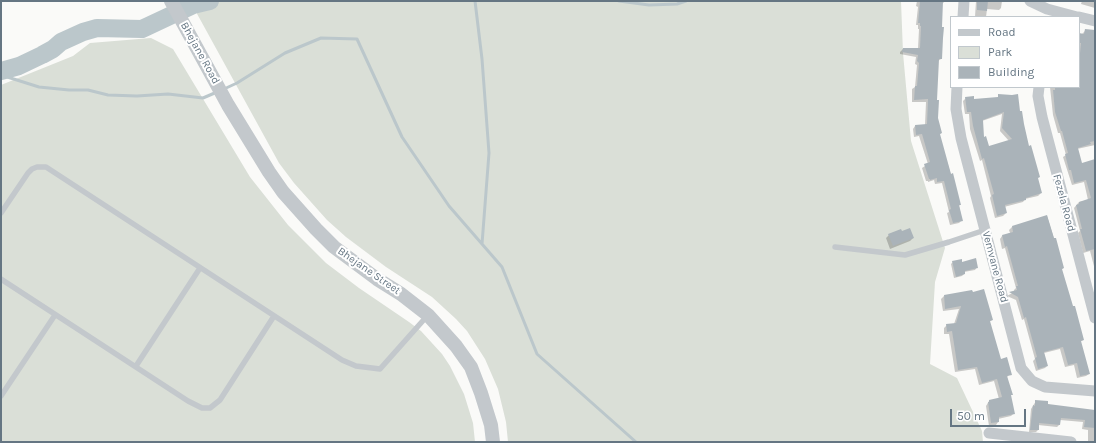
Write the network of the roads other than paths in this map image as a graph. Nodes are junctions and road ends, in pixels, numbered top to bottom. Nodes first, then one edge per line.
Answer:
1 (172, 1) edge
2 (964, 1) edge
3 (1030, 1) edge
4 (1047, 13) edge
5 (963, 16) edge
6 (1070, 16) edge
7 (1080, 17) edge
8 (1095, 21) edge
9 (957, 88) edge
10 (1039, 88) edge
11 (228, 105) joint
12 (1, 213) edge
13 (985, 230) junction
14 (835, 248) dead end
15 (200, 268) junction
16 (1, 279) edge
17 (55, 315) junction
18 (428, 315) junction
19 (274, 316) junction
20 (1095, 318) edge
21 (136, 366) junction
22 (1095, 391) edge
23 (1, 396) edge
24 (990, 433) dead end
25 (493, 442) edge
26 (1071, 442) edge

1 - 11 street, Bhejane Road
2 - 5 street
3 - 4 street
4 - 6 street
7 - 8 street
9 - 13 street, Vemvane Road
10 - 20 street, Fezela Road
11 - 18 street, Bhejane Street
12 - 15 lane
13 - 14 lane
13 - 22 street, Vemvane Road
15 - 19 lane
15 - 21 lane
16 - 17 lane
17 - 21 lane
17 - 23 lane
18 - 19 lane
18 - 25 street, Bhejane Street
19 - 21 lane
24 - 26 street

